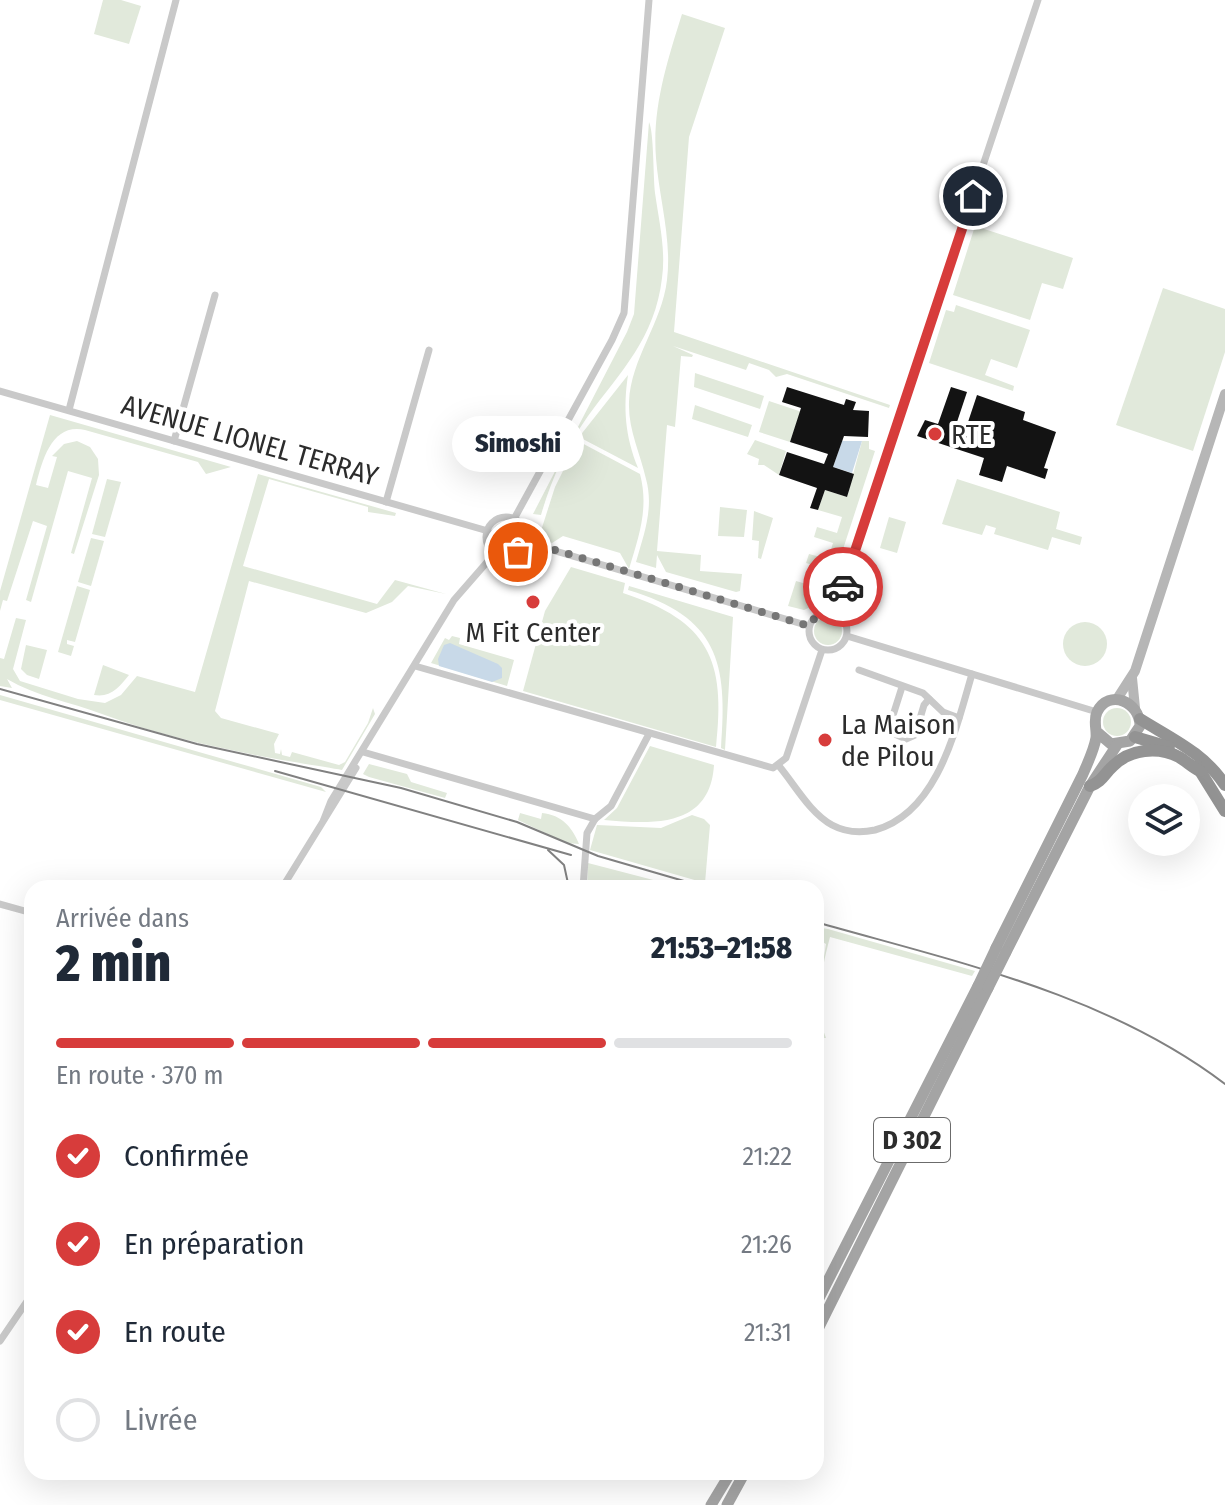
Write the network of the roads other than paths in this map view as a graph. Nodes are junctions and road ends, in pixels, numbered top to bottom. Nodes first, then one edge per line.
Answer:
1 (176, 0) edge
2 (649, 0) edge
3 (1038, 0) edge
4 (215, 295) dead end
5 (429, 350) dead end
6 (0, 391) edge
7 (1225, 394) edge
8 (69, 410) junction
9 (174, 441) junction
10 (386, 502) junction
11 (514, 519) junction
12 (488, 531) junction
13 (525, 542) junction
14 (495, 553) junction
15 (834, 613) junction
16 (809, 626) junction
17 (847, 636) junction
18 (822, 650) junction
19 (415, 666) junction
20 (859, 670) dead end
21 (972, 674) junction
22 (1132, 678) junction
23 (902, 687) junction
24 (929, 699) junction
25 (1117, 699) junction
26 (1097, 712) junction
27 (1138, 714) junction
28 (959, 718) junction
29 (1097, 732) junction
30 (649, 734) junction
31 (1135, 737) junction
32 (1117, 745) junction
33 (363, 752) junction
34 (779, 766) junction
35 (1200, 771) junction
36 (1225, 785) edge
37 (1090, 786) junction
38 (1225, 811) edge
39 (595, 819) junction
40 (287, 880) edge
41 (584, 880) edge
42 (0, 904) edge
43 (24, 911) edge
44 (1001, 950) junction
45 (983, 987) junction
46 (824, 1289) edge
47 (24, 1306) edge
48 (824, 1316) edge
49 (0, 1341) edge
50 (726, 1480) edge
51 (741, 1480) edge
52 (711, 1505) edge
53 (727, 1505) edge

1 - 8 street
2 - 11 street
3 - 15 street
4 - 9 street
5 - 10 street
6 - 8 street, AVENUE LIONEL TERRAY
7 - 22 main road
8 - 9 street, AVENUE LIONEL TERRAY
9 - 10 street, AVENUE LIONEL TERRAY
10 - 12 street, AVENUE LIONEL TERRAY
11 - 12 street
11 - 13 street
12 - 14 street
13 - 14 street
13 - 16 street
14 - 19 street
15 - 16 street
15 - 17 street
16 - 18 street
17 - 18 street
17 - 21 street
18 - 34 street
19 - 30 street
19 - 33 street
20 - 23 street
21 - 26 street
21 - 28 street
22 - 25 main road
22 - 27 main road
23 - 24 street
23 - 24 street
24 - 28 street
25 - 26 main road
25 - 27 main road
26 - 29 main road
27 - 31 main road
27 - 36 highway
28 - 34 street
29 - 32 main road
29 - 44 main road, D 302
30 - 34 street
30 - 39 street
31 - 32 main road
31 - 35 highway
32 - 37 main road, D 302
33 - 39 street
33 - 40 street
35 - 37 highway
35 - 38 highway
37 - 44 main road, D 302
39 - 41 street
42 - 43 street
44 - 45 main road, D 302, bridge
45 - 46 main road, D 302
45 - 48 main road, D 302
47 - 49 street
50 - 52 main road
51 - 53 main road

